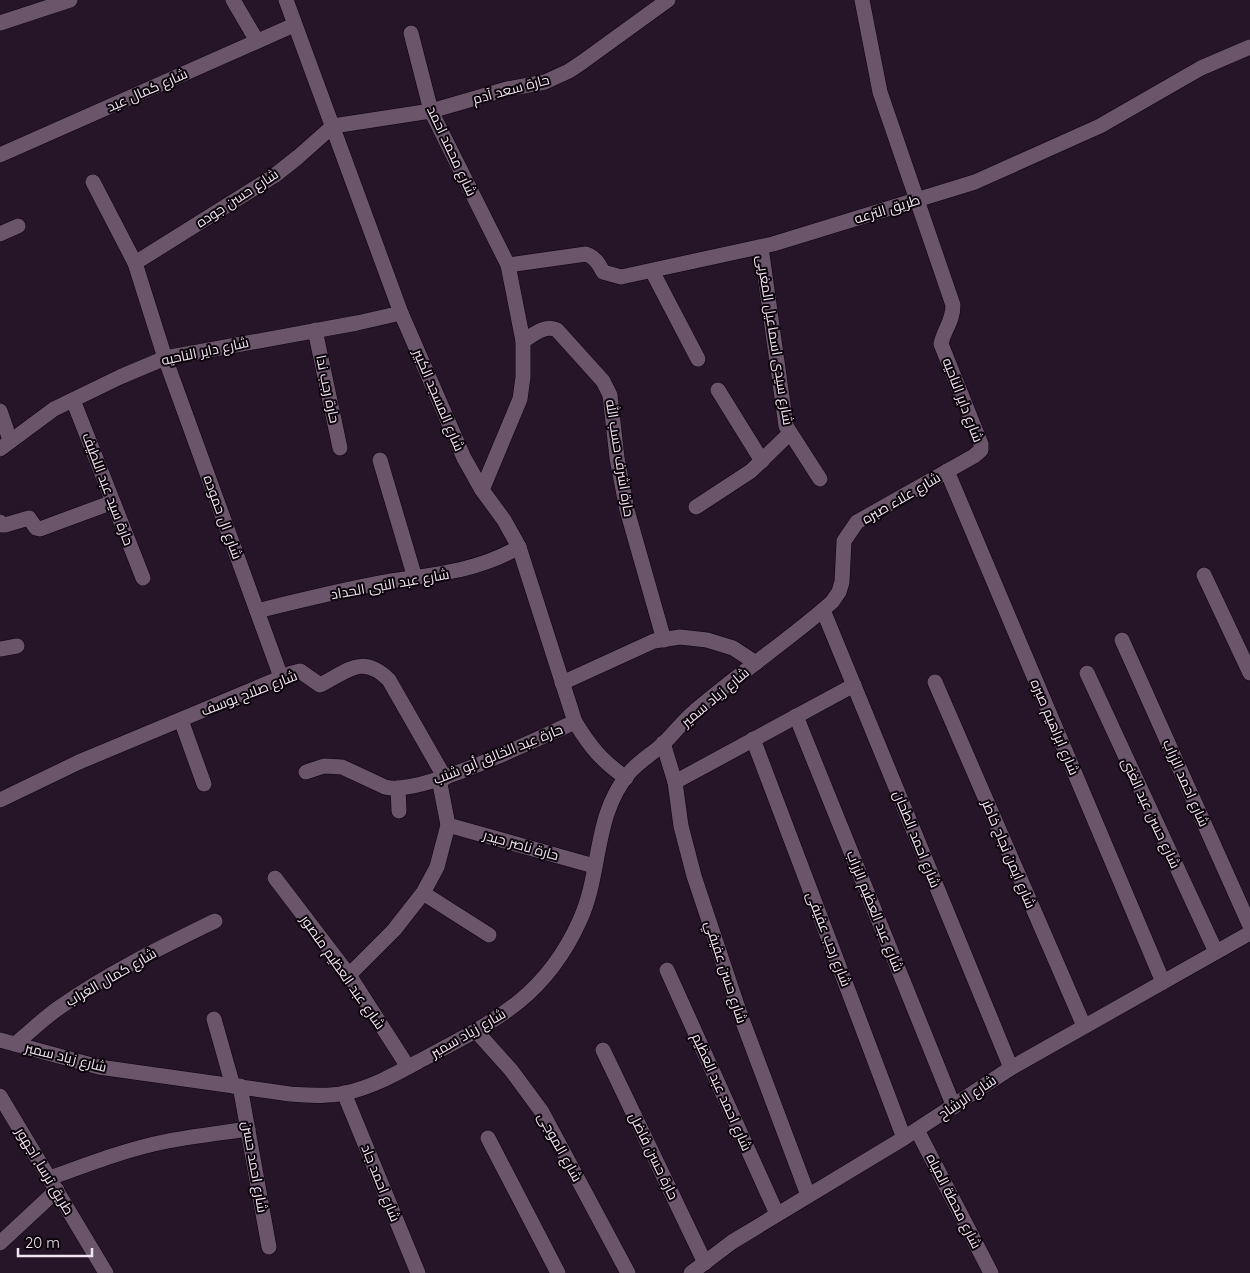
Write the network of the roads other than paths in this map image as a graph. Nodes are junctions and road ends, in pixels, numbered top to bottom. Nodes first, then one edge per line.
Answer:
1 (70, 0) edge
2 (233, 0) edge
3 (286, 0) edge
4 (668, 0) edge
5 (862, 0) edge
6 (0, 23) edge
7 (294, 25) junction
8 (411, 33) dead end
9 (257, 41) junction
10 (1250, 47) edge
11 (431, 111) junction
12 (333, 126) junction
13 (0, 155) edge
14 (93, 182) dead end
15 (917, 200) junction
16 (18, 226) dead end
17 (0, 234) edge
18 (761, 247) junction
19 (136, 263) junction
20 (508, 265) junction
21 (652, 271) junction
22 (401, 312) junction
23 (315, 330) junction
24 (523, 341) junction
25 (165, 358) junction
26 (698, 359) dead end
27 (718, 390) dead end
28 (73, 400) junction
29 (0, 410) edge
30 (790, 433) junction
31 (5, 445) edge
32 (340, 448) dead end
33 (974, 456) joint
34 (380, 460) dead end
35 (762, 461) junction
36 (947, 471) junction
37 (820, 479) dead end
38 (482, 490) junction
39 (113, 502) junction
40 (696, 507) dead end
41 (0, 522) edge
42 (519, 547) junction
43 (1204, 575) dead end
44 (143, 578) dead end
45 (415, 578) junction
46 (823, 610) junction
47 (257, 611) junction
48 (664, 640) junction
49 (1122, 640) dead end
50 (16, 646) dead end
51 (0, 649) edge
52 (756, 663) junction
53 (1087, 673) dead end
54 (1250, 673) edge
55 (281, 677) junction
56 (935, 682) dead end
57 (562, 683) junction
58 (854, 685) junction
59 (796, 716) junction
60 (181, 720) junction
61 (575, 722) junction
62 (754, 739) junction
63 (664, 743) junction
64 (306, 772) dead end
65 (442, 778) junction
66 (626, 778) junction
67 (675, 782) junction
68 (204, 784) dead end
69 (398, 788) junction
70 (0, 800) edge
71 (399, 811) dead end
72 (448, 825) junction
73 (594, 866) junction
74 (276, 878) dead end
75 (423, 893) junction
76 (215, 921) dead end
77 (1250, 926) edge
78 (1250, 933) edge
79 (489, 935) dead end
80 (1216, 952) junction
81 (667, 970) dead end
82 (349, 975) junction
83 (1163, 982) junction
84 (214, 1019) dead end
85 (1084, 1026) junction
86 (476, 1031) junction
87 (0, 1040) edge
88 (15, 1044) junction
89 (603, 1050) dead end
90 (408, 1067) junction
91 (1011, 1068) junction
92 (236, 1086) junction
93 (344, 1093) junction
94 (0, 1096) edge
95 (954, 1107) junction
96 (248, 1129) junction
97 (917, 1130) junction
98 (488, 1138) dead end
99 (904, 1138) junction
100 (53, 1184) junction
101 (808, 1195) junction
102 (777, 1214) junction
103 (0, 1243) edge
104 (269, 1247) dead end
105 (705, 1263) junction
106 (106, 1273) edge
107 (418, 1273) edge
108 (558, 1273) edge
109 (628, 1273) edge
110 (691, 1273) edge
111 (990, 1273) edge

1 - 6 street
2 - 9 street
3 - 7 street, شارع المسجد الكبير
4 - 11 street, حارة سعد آدم
5 - 15 street
7 - 9 street, شارع كمال عيد
7 - 12 street, شارع المسجد الكبير
8 - 11 street, شارع محمد احمد
9 - 13 street, شارع كمال عيد
10 - 15 street, طريق الترعه
11 - 12 street, حارة سعد آدم
11 - 20 street, شارع محمد احمد
12 - 19 street, شارع حسن جوده
12 - 22 street, شارع المسجد الكبير
14 - 19 street, شارع ال حموده
15 - 18 street, طريق الترعه
15 - 33 street, شارع داير الناحيه
16 - 17 street
18 - 21 street, طريق الترعه
18 - 30 street, شارع سيدى اسماعيل المغربى
19 - 25 street, شارع ال حموده
20 - 21 street, طريق الترعه
20 - 24 street, شارع محمد احمد
21 - 26 street
22 - 23 street, شارع داير الناحيه
22 - 38 street, شارع المسجد الكبير
23 - 25 street, شارع داير الناحيه
23 - 32 street, حارة رجب ندا
24 - 38 street, شارع محمد احمد
24 - 48 street, حارة اشرف حسب الله
25 - 28 street, شارع داير الناحيه
25 - 47 street, شارع ال حموده
27 - 35 street
28 - 31 street, شارع داير الناحيه
28 - 39 street, حارة سيد عبد اللطيف
29 - 31 street
30 - 35 street, شارع سيدى اسماعيل المغربى
30 - 37 street, شارع سيدى اسماعيل المغربى
33 - 36 street, شارع علاء صبره
34 - 45 street
35 - 40 street, شارع سيدى اسماعيل المغربى
36 - 46 street, شارع علاء صبره
36 - 83 street, شارع ابراهيم صبره
38 - 42 street, شارع المسجد الكبير
39 - 41 street
39 - 44 street, حارة سيد عبد اللطيف
42 - 45 street, شارع عبد النبى الحداد
42 - 57 street, شارع المسجد الكبير
43 - 54 street
45 - 47 street, شارع عبد النبى الحداد
46 - 52 street, شارع علاء صبره
46 - 58 street, شارع احمد الطحان
47 - 55 street, شارع ال حموده
48 - 52 street
48 - 57 street
49 - 77 street, شارع احمد الزراب
50 - 51 street
52 - 63 street, شارع زياد سمير
53 - 80 street, شارع حسن عبد الغنى
55 - 60 street, شارع صلاح يوسف
55 - 65 street, شارع صلاح يوسف
56 - 85 street, شارع ايمن نجاح خاطر
57 - 61 street, شارع المسجد الكبير
58 - 59 street
58 - 91 street, شارع احمد الطحان
59 - 62 street
59 - 95 street, شارع عبد العظيم الزراب
60 - 68 street
60 - 70 street, شارع صلاح يوسف
61 - 65 street, حارة عبد الخالق أبو شنب
61 - 66 street, شارع المسجد الكبير
62 - 67 street
62 - 99 street, شارع رجب عفيفى
63 - 66 street, شارع زياد سمير
63 - 67 street, شارع حسن عفيفي
64 - 69 street, حارة عبد الخالق أبو شنب
65 - 69 street, حارة عبد الخالق أبو شنب
65 - 72 street
66 - 73 street, شارع زياد سمير
67 - 101 street, شارع حسن عفيفي
69 - 71 street
72 - 73 street, حارة ناصر حيدر
72 - 75 street
73 - 86 street, شارع زياد سمير
74 - 82 street, شارع عبد العظيم منصور
75 - 79 street
75 - 82 street
76 - 88 street, شارع كمال الغراب
78 - 80 street, شارع الرشاح
80 - 83 street, شارع الرشاح
81 - 102 street, شارع احمد عبد العظيم
82 - 90 street, شارع عبد العظيم منصور
83 - 85 street, شارع الرشاح
84 - 92 street, شارع احمد حسن
85 - 91 street, شارع الرشاح
86 - 90 street, شارع زياد سمير
86 - 109 street, شارع الموجى
87 - 88 street, شارع زياد سمير
88 - 92 street, شارع زياد سمير
89 - 105 street, حارة حسن فاضل
90 - 93 street, شارع زياد سمير
91 - 95 street, شارع الرشاح
92 - 93 street, شارع زياد سمير
92 - 96 street, شارع احمد حسن
93 - 107 street, شارع احمد جاد
94 - 100 street, طريق ترسا, اجهور
95 - 97 street, شارع الرشاح
96 - 100 street
96 - 104 street, شارع احمد حسن
97 - 99 street, شارع الرشاح
97 - 111 street, شارع محطة المياه
98 - 108 street
99 - 101 street, شارع الرشاح
100 - 103 street
100 - 106 street, طريق ترسا, اجهور
101 - 102 street, شارع الرشاح
102 - 105 street, شارع الرشاح
105 - 110 street, شارع الرشاح

